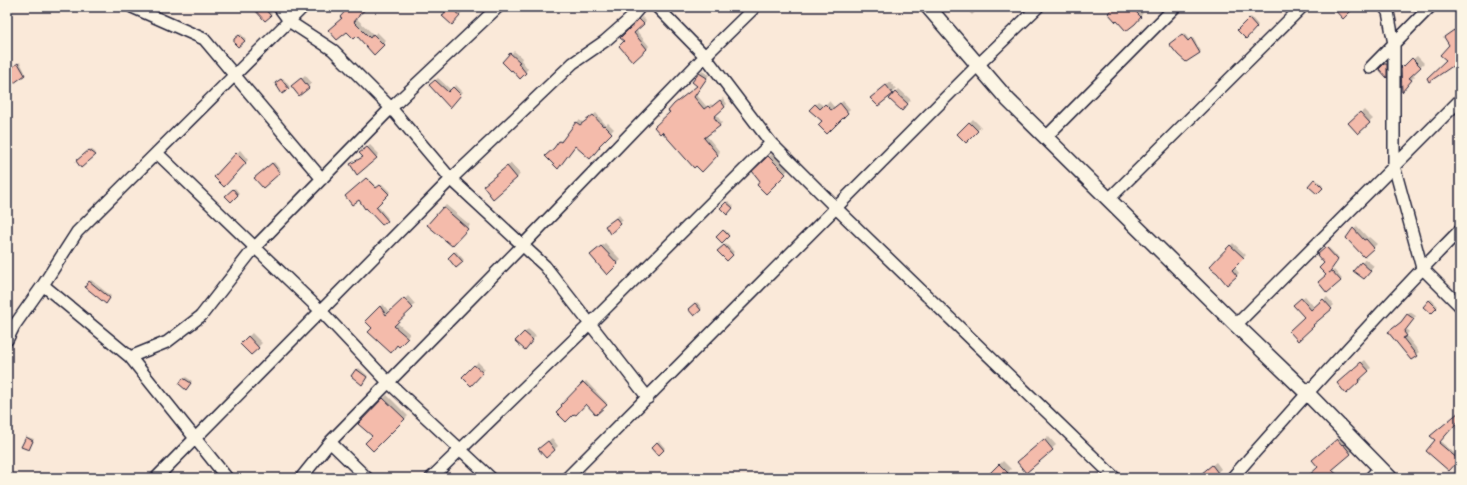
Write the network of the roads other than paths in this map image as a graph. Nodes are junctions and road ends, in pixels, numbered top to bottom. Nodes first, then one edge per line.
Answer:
1 (132, 7) edge
2 (279, 7) edge
3 (303, 7) edge
4 (498, 7) edge
5 (640, 7) edge
6 (657, 7) edge
7 (755, 7) edge
8 (928, 7) edge
9 (1038, 7) edge
10 (1175, 7) edge
11 (1302, 7) edge
12 (1384, 7) edge
13 (1430, 7) edge
14 (290, 22) junction
15 (1394, 44) junction
16 (705, 56) junction
17 (978, 65) junction
18 (1370, 68) dead end
19 (235, 76) junction
20 (1460, 100) edge
21 (391, 108) junction
22 (1046, 137) junction
23 (771, 143) junction
24 (157, 153) junction
25 (1394, 166) junction
26 (322, 179) junction
27 (451, 179) junction
28 (1109, 199) junction
29 (836, 208) junction
30 (1460, 230) edge
31 (523, 245) junction
32 (256, 247) junction
33 (1422, 268) junction
34 (43, 285) junction
35 (1460, 306) edge
36 (321, 311) junction
37 (590, 324) junction
38 (1236, 326) junction
39 (7, 340) edge
40 (130, 357) junction
41 (388, 382) junction
42 (1307, 393) junction
43 (648, 398) junction
44 (195, 438) junction
45 (330, 442) junction
46 (460, 450) junction
47 (1380, 475) edge
48 (156, 478) edge
49 (227, 478) edge
50 (301, 478) edge
51 (367, 478) edge
52 (431, 478) edge
53 (491, 478) edge
54 (568, 478) edge
55 (1115, 478) edge
56 (1232, 478) edge

1 - 19 street
2 - 14 street
3 - 14 street
4 - 21 street
5 - 27 street
6 - 16 street
7 - 16 street
8 - 17 street
9 - 17 street
10 - 22 street
11 - 28 street
12 - 15 street
13 - 15 street
14 - 19 street
14 - 21 street
15 - 18 street
15 - 25 street
16 - 23 street
16 - 31 street
17 - 22 street
17 - 29 street
19 - 24 street
19 - 26 street
20 - 25 street
21 - 26 street
21 - 27 street
22 - 28 street
23 - 29 street
23 - 37 street
24 - 32 street
24 - 34 street
25 - 33 street
25 - 38 street
26 - 32 street
27 - 31 street
27 - 36 street
28 - 38 street
29 - 43 street
29 - 55 street
30 - 33 street
31 - 37 street
31 - 41 street
32 - 36 street
32 - 40 street
33 - 35 street
33 - 42 street
34 - 39 street
34 - 40 street
36 - 41 street
36 - 44 street
37 - 43 street
37 - 46 street
38 - 42 street
40 - 44 street
41 - 45 street
41 - 46 street
42 - 47 street
42 - 56 street
43 - 54 street
44 - 48 street
44 - 49 street
45 - 50 street
45 - 51 street
46 - 52 street
46 - 53 street

